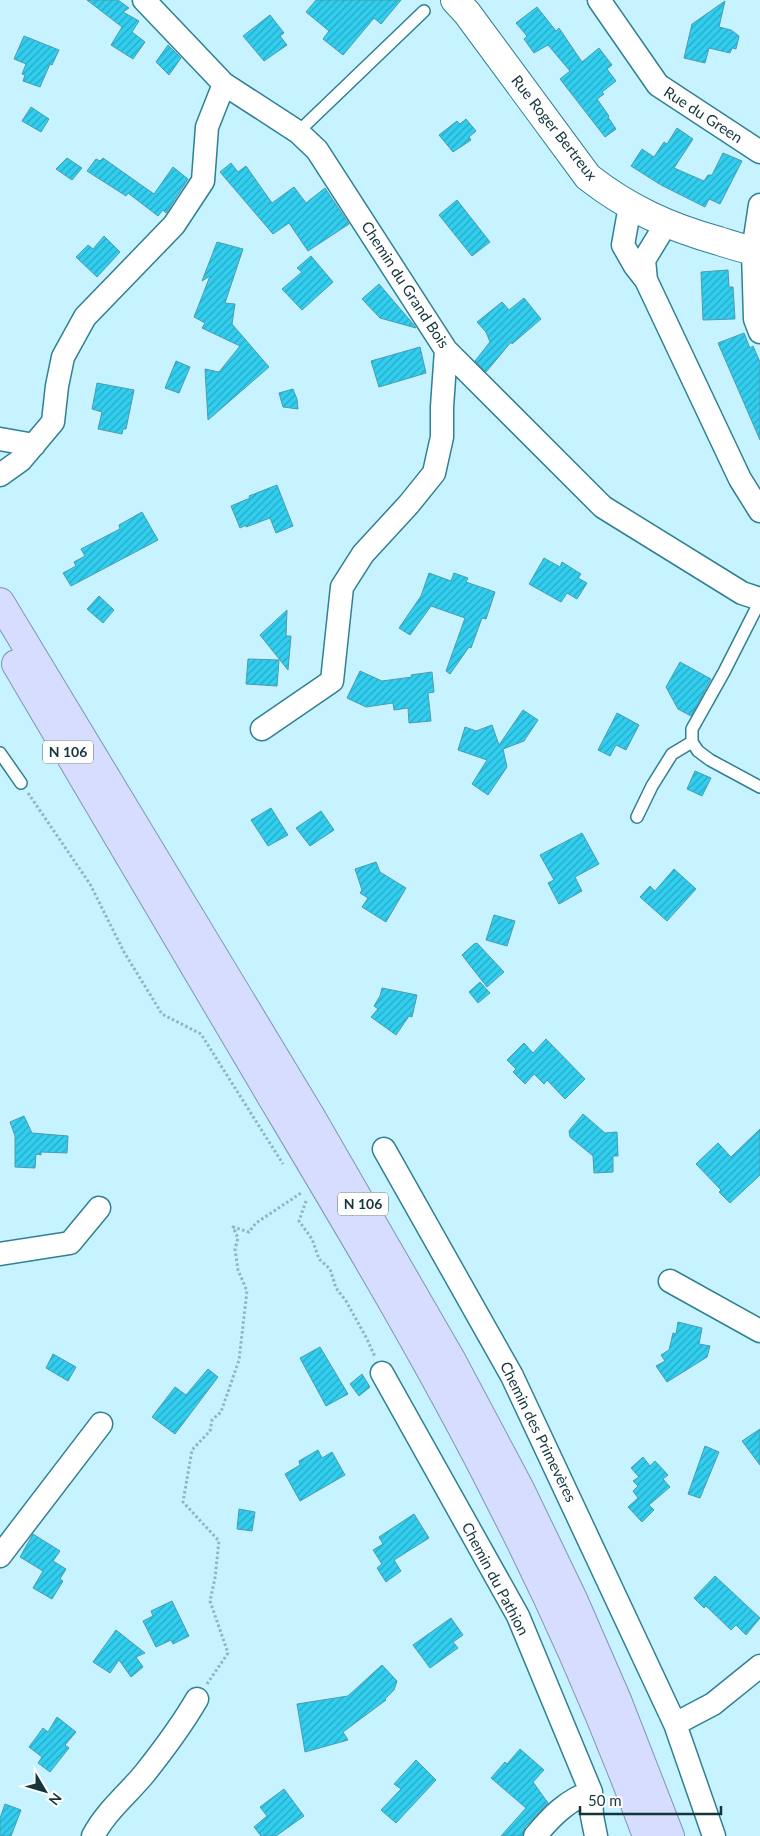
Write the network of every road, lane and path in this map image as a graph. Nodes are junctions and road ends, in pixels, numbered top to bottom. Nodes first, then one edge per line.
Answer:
1 (144, 0) edge
2 (455, 0) edge
3 (599, 0) edge
4 (424, 11) dead end
5 (224, 84) junction
6 (298, 132) junction
7 (760, 152) edge
8 (760, 204) edge
9 (630, 206) junction
10 (666, 224) junction
11 (757, 251) edge
12 (646, 280) junction
13 (760, 332) edge
14 (446, 350) junction
15 (0, 440) edge
16 (18, 457) edge
17 (0, 475) edge
18 (760, 512) edge
19 (760, 600) edge
20 (0, 602) edge
21 (0, 637) edge
22 (262, 729) dead end
23 (692, 742) junction
24 (0, 753) edge
25 (21, 783) joint
26 (760, 787) edge
27 (637, 817) dead end
28 (384, 1149) dead end
29 (286, 1170) dead end
30 (296, 1186) dead end
31 (301, 1193) junction
32 (306, 1201) junction
33 (99, 1208) dead end
34 (311, 1209) dead end
35 (0, 1254) edge
36 (670, 1281) dead end
37 (760, 1331) edge
38 (382, 1373) joint
39 (101, 1424) dead end
40 (0, 1556) edge
41 (760, 1666) edge
42 (197, 1699) joint
43 (675, 1724) junction
44 (591, 1792) junction
45 (93, 1836) edge
46 (534, 1836) edge
47 (596, 1836) edge
48 (647, 1836) edge
49 (670, 1836) edge
50 (714, 1836) edge

1 - 5 street, Chemin du Grand Bois
2 - 9 street, Rue Roger Bertreux
3 - 7 street, Rue du Green
4 - 6 lane
5 - 6 street, Chemin du Grand Bois
5 - 16 street
6 - 14 street, Chemin du Grand Bois
8 - 11 street
9 - 10 street, Rue Roger Bertreux
9 - 12 street
10 - 11 street, Rue Roger Bertreux
10 - 12 street
11 - 13 street
12 - 18 street
14 - 19 street, Chemin du Grand Bois
14 - 22 street
15 - 16 street
16 - 17 street
19 - 23 lane
20 - 49 main road, N 106
21 - 48 main road, N 106
23 - 26 lane
23 - 27 lane
24 - 25 lane
25 - 29 path
28 - 43 street, Chemin des Primevères
30 - 31 path
31 - 32 path
31 - 42 path
32 - 34 path
32 - 38 path
33 - 35 street
36 - 37 street
38 - 44 street, Chemin du Pathion
39 - 40 street
41 - 43 street
42 - 45 street
43 - 50 street, Chemin des Primevères
44 - 46 street
44 - 47 street, Chemin du Pathion

